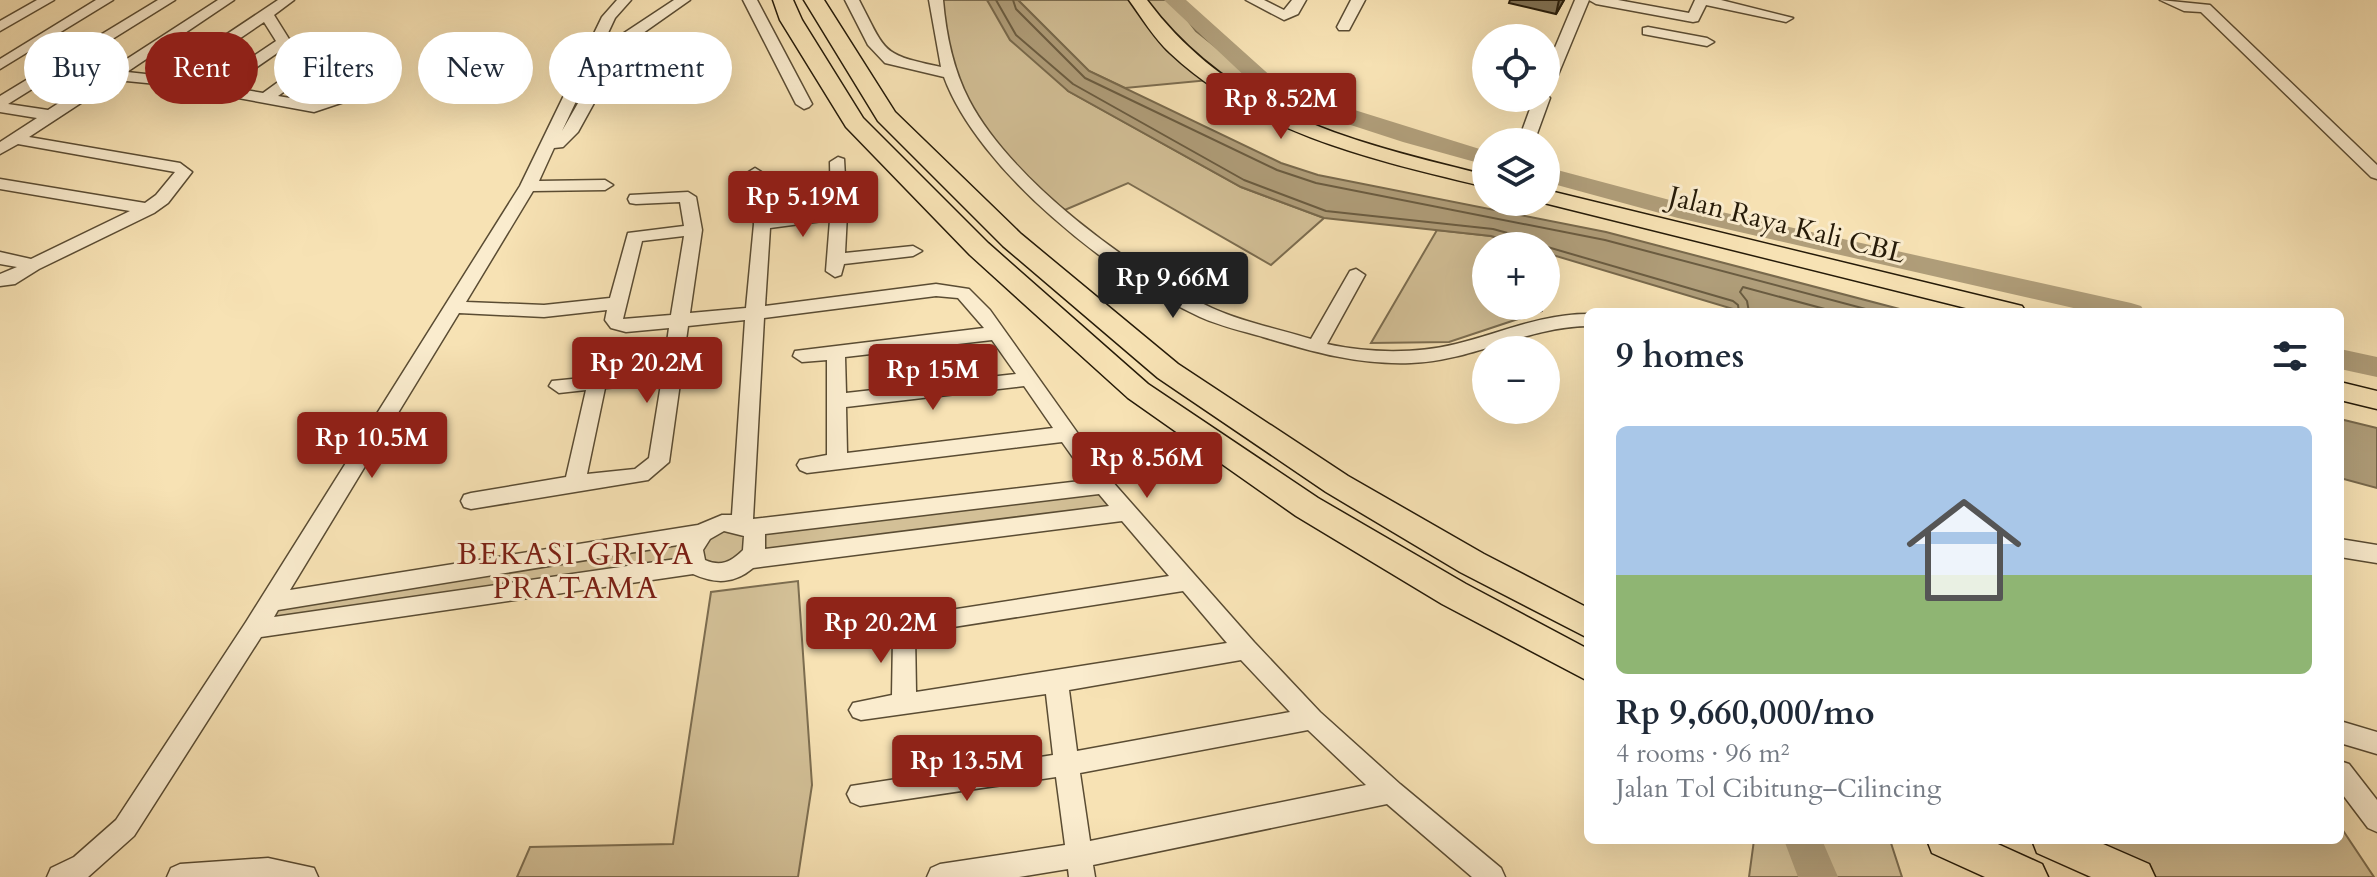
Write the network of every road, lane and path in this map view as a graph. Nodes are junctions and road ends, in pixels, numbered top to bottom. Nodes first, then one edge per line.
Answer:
1 (47, 0) edge
2 (106, 0) edge
3 (168, 0) edge
4 (227, 0) edge
5 (287, 0) edge
6 (624, 0) edge
7 (683, 0) edge
8 (750, 0) edge
9 (783, 0) edge
10 (814, 0) edge
11 (852, 0) edge
12 (1138, 0) edge
13 (1253, 0) edge
14 (1299, 0) edge
15 (1358, 0) edge
16 (1582, 0) edge
17 (1596, 0) edge
18 (2167, 0) edge
19 (937, 4) edge
20 (2201, 5) edge
21 (1649, 7) edge
22 (266, 14) junction
23 (1786, 18) dead end
24 (0, 27) edge
25 (1344, 27) dead end
26 (239, 32) edge
27 (278, 32) edge
28 (941, 34) junction
29 (1707, 42) dead end
30 (1560, 53) edge
31 (4, 60) edge
32 (890, 60) junction
33 (129, 65) edge
34 (951, 74) junction
35 (274, 92) edge
36 (258, 97) edge
37 (266, 98) junction
38 (274, 100) edge
39 (0, 104) edge
40 (72, 104) edge
41 (298, 104) edge
42 (325, 104) edge
43 (804, 104) dead end
44 (2287, 104) junction
45 (2306, 105) junction
46 (54, 116) junction
47 (0, 119) edge
48 (37, 126) junction
49 (16, 139) junction
50 (0, 149) edge
51 (539, 161) junction
52 (838, 162) dead end
53 (755, 173) dead end
54 (2377, 174) edge
55 (1472, 177) edge
56 (0, 184) edge
57 (605, 185) dead end
58 (528, 186) junction
59 (2377, 191) edge
60 (636, 199) dead end
61 (1560, 200) edge
62 (148, 209) junction
63 (839, 214) junction
64 (762, 224) junction
65 (693, 230) junction
66 (913, 251) dead end
67 (0, 258) edge
68 (33, 265) junction
69 (1356, 275) dead end
70 (0, 280) edge
71 (617, 303) junction
72 (453, 307) junction
73 (1998, 308) edge
74 (755, 313) junction
75 (1584, 320) edge
76 (681, 322) junction
77 (995, 333) junction
78 (1316, 347) junction
79 (836, 352) junction
80 (802, 356) dead end
81 (674, 376) junction
82 (1027, 379) junction
83 (597, 382) junction
84 (559, 386) dead end
85 (2344, 392) edge
86 (2377, 400) edge
87 (835, 401) junction
88 (1065, 434) junction
89 (361, 456) junction
90 (417, 456) dead end
91 (837, 461) junction
92 (807, 465) dead end
93 (575, 483) junction
94 (1104, 486) junction
95 (471, 501) dead end
96 (1127, 512) junction
97 (747, 525) junction
98 (702, 533) junction
99 (2344, 549) edge
100 (2377, 554) edge
101 (749, 560) junction
102 (695, 565) junction
103 (1186, 582) junction
104 (271, 602) junction
105 (1584, 622) edge
106 (904, 626) junction
107 (254, 629) junction
108 (861, 632) dead end
109 (1246, 649) junction
110 (1584, 664) edge
111 (1056, 682) junction
112 (904, 703) junction
113 (861, 710) dead end
114 (1312, 719) junction
115 (2344, 733) edge
116 (2377, 743) edge
117 (1067, 764) junction
118 (2344, 777) edge
119 (1391, 792) junction
120 (860, 794) dead end
121 (2377, 820) edge
122 (1955, 844) edge
123 (2060, 844) edge
124 (1081, 866) edge
125 (80, 873) edge
126 (180, 877) edge
127 (305, 877) edge
128 (940, 877) edge
129 (1492, 877) edge
130 (2028, 877) edge
131 (2135, 877) edge

1 - 24 street
2 - 31 street
3 - 39 street
4 - 33 street
5 - 22 street
6 - 51 street
7 - 51 street
8 - 43 street
9 - 110 highway
10 - 105 highway
11 - 32 street
12 - 55 main road
13 - 14 street
15 - 25 street
16 - 30 street
17 - 21 street
18 - 20 street
19 - 28 street
20 - 44 street
20 - 45 street
21 - 23 street
21 - 29 street
22 - 26 street
22 - 27 street
28 - 32 street
28 - 34 street
32 - 34 street
34 - 78 street
35 - 37 street
36 - 37 street
37 - 38 street
39 - 46 street
40 - 46 street
41 - 42 street
44 - 45 street
44 - 59 street
45 - 54 street
46 - 48 street
47 - 48 street
48 - 49 street
49 - 50 street
49 - 62 street
51 - 58 street
52 - 63 street
53 - 64 street
56 - 62 street
57 - 58 street
58 - 72 street
60 - 65 street
61 - 73 main road, Jalan Raya Kali CBL
62 - 68 street
63 - 64 street
63 - 66 street
64 - 74 street
65 - 71 street
65 - 76 street
67 - 68 street
68 - 70 street
69 - 78 street
71 - 72 street
71 - 76 street
72 - 89 street
74 - 76 street
74 - 77 street
74 - 97 street
75 - 78 street
76 - 81 street
77 - 79 street
77 - 82 street
79 - 80 street
79 - 87 street
81 - 83 street
81 - 93 street
82 - 87 street
82 - 88 street
83 - 84 street
83 - 93 street
85 - 86 main road
87 - 91 street
88 - 91 street
88 - 94 street
89 - 90 street
89 - 104 street
91 - 92 street
93 - 95 street
94 - 96 street
94 - 97 street
96 - 101 street
96 - 103 street
97 - 98 street
97 - 101 street
98 - 102 street
98 - 104 street
99 - 100 street
101 - 102 street
102 - 107 street
103 - 106 street
103 - 109 street
104 - 107 street
106 - 108 street
106 - 112 street
107 - 125 street
109 - 111 street
109 - 114 street
111 - 112 street
111 - 117 street
112 - 113 street
114 - 117 street
114 - 119 street
115 - 116 street
117 - 120 street
117 - 124 street
118 - 121 street
119 - 124 street
119 - 129 street
122 - 130 highway
123 - 131 highway
124 - 128 street
126 - 127 street

